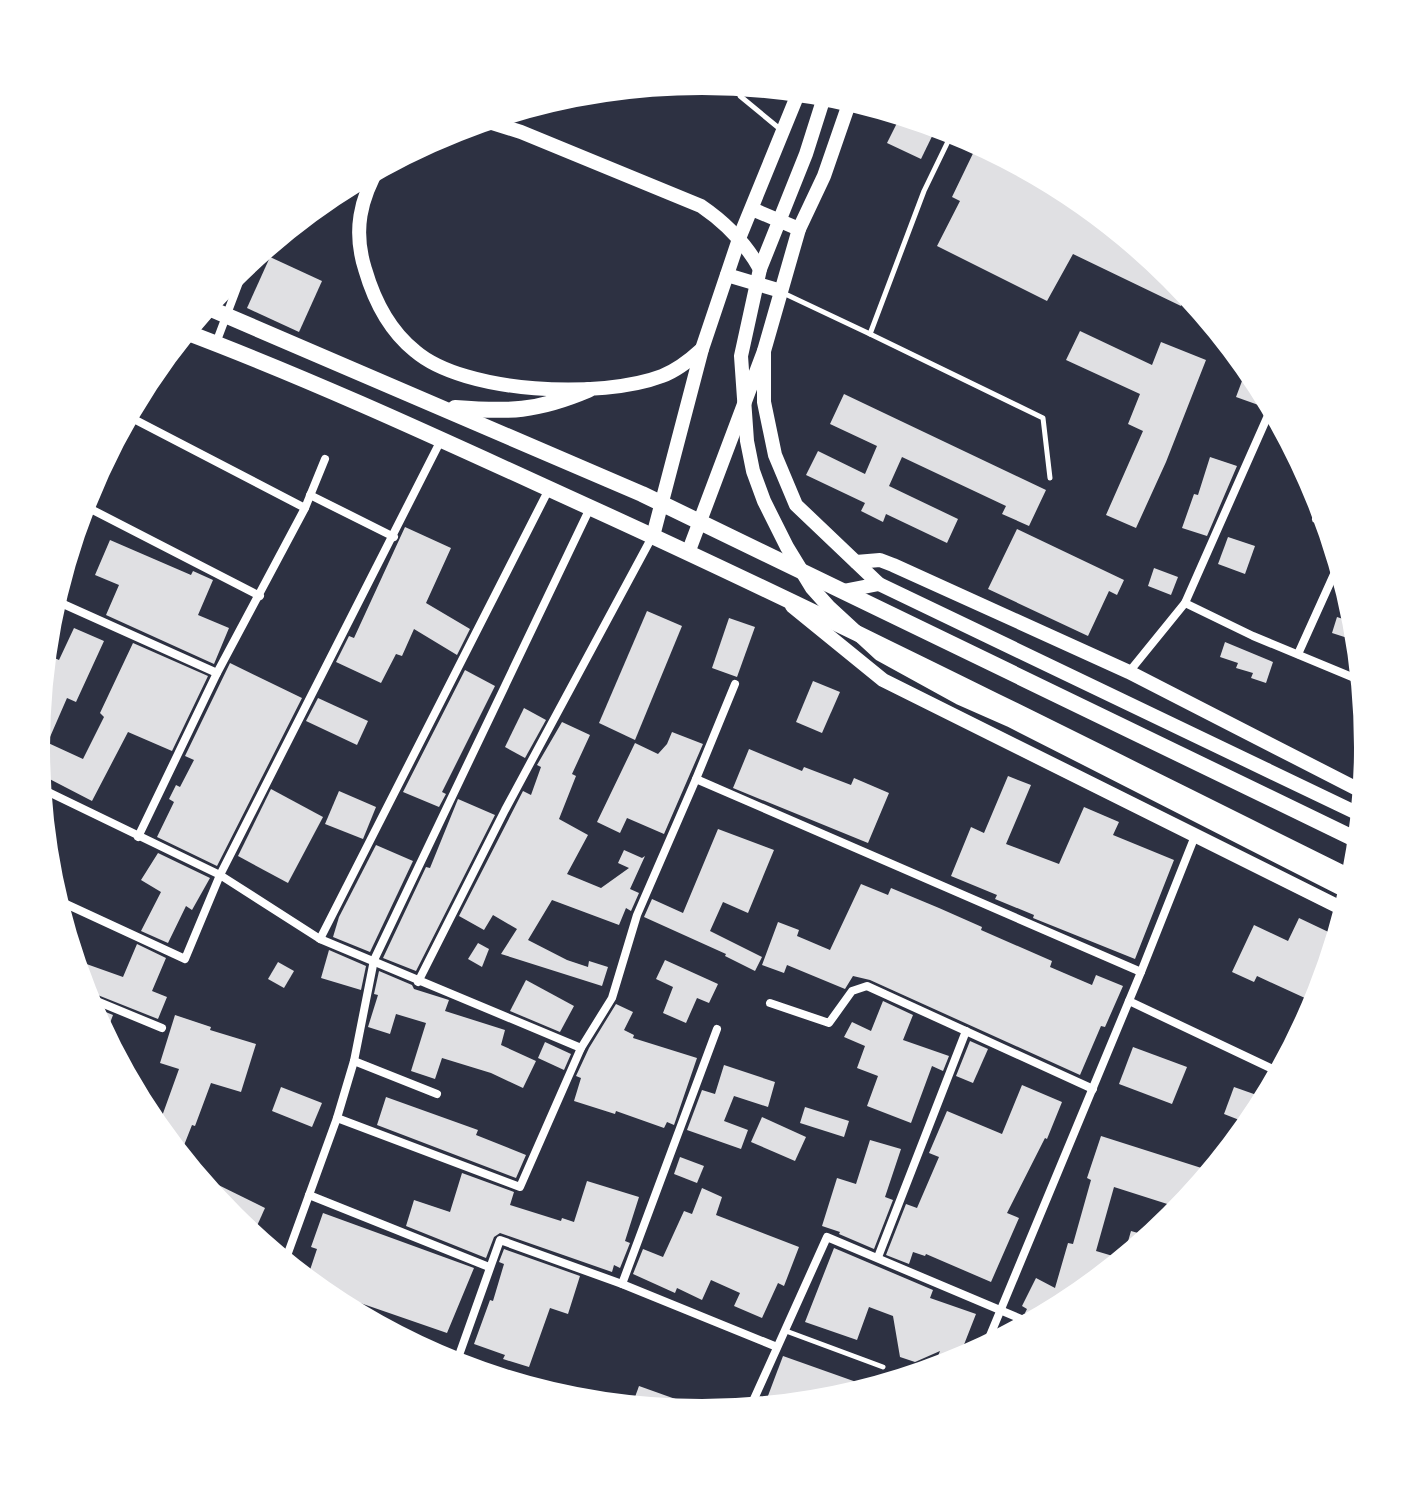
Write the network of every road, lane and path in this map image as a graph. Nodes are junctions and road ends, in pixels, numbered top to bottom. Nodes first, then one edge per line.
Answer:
1 (741, 94) edge
2 (796, 100) edge
3 (822, 105) edge
4 (847, 110) edge
5 (500, 125) edge
6 (784, 132) junction
7 (948, 141) edge
8 (370, 184) edge
9 (752, 209) junction
10 (799, 229) junction
11 (760, 269) junction
12 (727, 275) junction
13 (235, 290) edge
14 (781, 291) junction
15 (215, 311) edge
16 (225, 315) junction
17 (870, 334) junction
18 (194, 335) edge
19 (216, 343) junction
20 (702, 349) junction
21 (764, 351) junction
22 (588, 390) junction
23 (441, 407) junction
24 (1267, 418) edge
25 (136, 420) edge
26 (441, 439) junction
27 (325, 459) dead end
28 (1050, 478) dead end
29 (549, 489) junction
30 (310, 495) junction
31 (661, 503) junction
32 (305, 508) junction
33 (590, 508) junction
34 (93, 510) edge
35 (701, 521) junction
36 (653, 536) junction
37 (394, 537) junction
38 (688, 553) junction
39 (856, 562) junction
40 (1334, 578) edge
41 (879, 584) junction
42 (843, 591) junction
43 (778, 595) junction
44 (260, 596) junction
45 (1185, 603) junction
46 (64, 604) edge
47 (1298, 654) junction
48 (1129, 672) junction
49 (217, 673) junction
50 (1352, 677) edge
51 (735, 684) dead end
52 (696, 779) junction
53 (1355, 788) edge
54 (49, 793) edge
55 (1353, 811) edge
56 (1195, 836) junction
57 (1349, 836) edge
58 (138, 837) junction
59 (1343, 874) edge
60 (220, 875) junction
61 (1340, 888) edge
62 (68, 905) edge
63 (1336, 906) edge
64 (320, 939) junction
65 (374, 960) junction
66 (1141, 972) junction
67 (418, 982) junction
68 (1129, 1001) junction
69 (100, 1003) edge
70 (770, 1003) dead end
71 (162, 1028) dead end
72 (717, 1029) dead end
73 (966, 1031) junction
74 (581, 1048) junction
75 (354, 1061) junction
76 (1271, 1068) edge
77 (1093, 1089) junction
78 (437, 1094) dead end
79 (337, 1118) junction
80 (309, 1195) junction
81 (288, 1253) edge
82 (878, 1257) junction
83 (489, 1267) junction
84 (622, 1284) junction
85 (1002, 1309) junction
86 (1020, 1318) edge
87 (785, 1330) junction
88 (991, 1334) edge
89 (777, 1347) junction
90 (459, 1354) edge
91 (883, 1367) dead end
92 (754, 1399) edge

1 - 6 lane
2 - 6 main road
3 - 11 main road
4 - 10 main road
5 - 11 main road
6 - 9 main road
7 - 17 lane
8 - 22 main road
9 - 10 main road
9 - 12 main road
10 - 14 main road
11 - 61 main road
12 - 14 main road
12 - 20 main road
13 - 16 street
14 - 17 lane
14 - 21 main road
15 - 16 main road
16 - 19 street
16 - 23 main road
17 - 28 lane
18 - 19 main road
19 - 26 main road
20 - 22 main road
20 - 31 main road
21 - 35 main road
21 - 39 main road
22 - 23 main road
23 - 31 main road
24 - 45 street
25 - 32 street
26 - 29 main road
26 - 37 street
27 - 30 street
29 - 33 main road
29 - 64 street
30 - 32 street
30 - 37 street
31 - 35 main road
31 - 36 main road
32 - 44 street
33 - 36 main road
33 - 65 street
34 - 44 street
35 - 38 main road
35 - 42 main road
36 - 38 main road
36 - 67 street
37 - 60 street
38 - 43 main road
39 - 41 main road
39 - 48 main road
40 - 47 street
41 - 42 main road
41 - 55 main road
42 - 57 main road
43 - 56 main road
43 - 59 main road
44 - 49 street
45 - 47 street
45 - 48 street
46 - 49 street
47 - 50 street
48 - 53 main road
49 - 58 street
51 - 52 street
52 - 66 street
52 - 74 street
54 - 58 street
56 - 63 main road
56 - 66 street
58 - 60 street
60 - 62 street
60 - 64 street
64 - 65 street
65 - 67 street
65 - 75 street
66 - 68 street
67 - 74 street
68 - 76 street
68 - 77 street
69 - 71 street
70 - 73 street
72 - 84 street
73 - 77 street
73 - 82 street
74 - 79 street
75 - 78 street
75 - 79 street
77 - 85 street
79 - 80 street
80 - 81 street
80 - 83 street
82 - 85 street
82 - 87 street
83 - 84 street
83 - 90 street
84 - 89 street
85 - 86 street
85 - 88 street
87 - 89 street
87 - 91 lane
89 - 92 street

